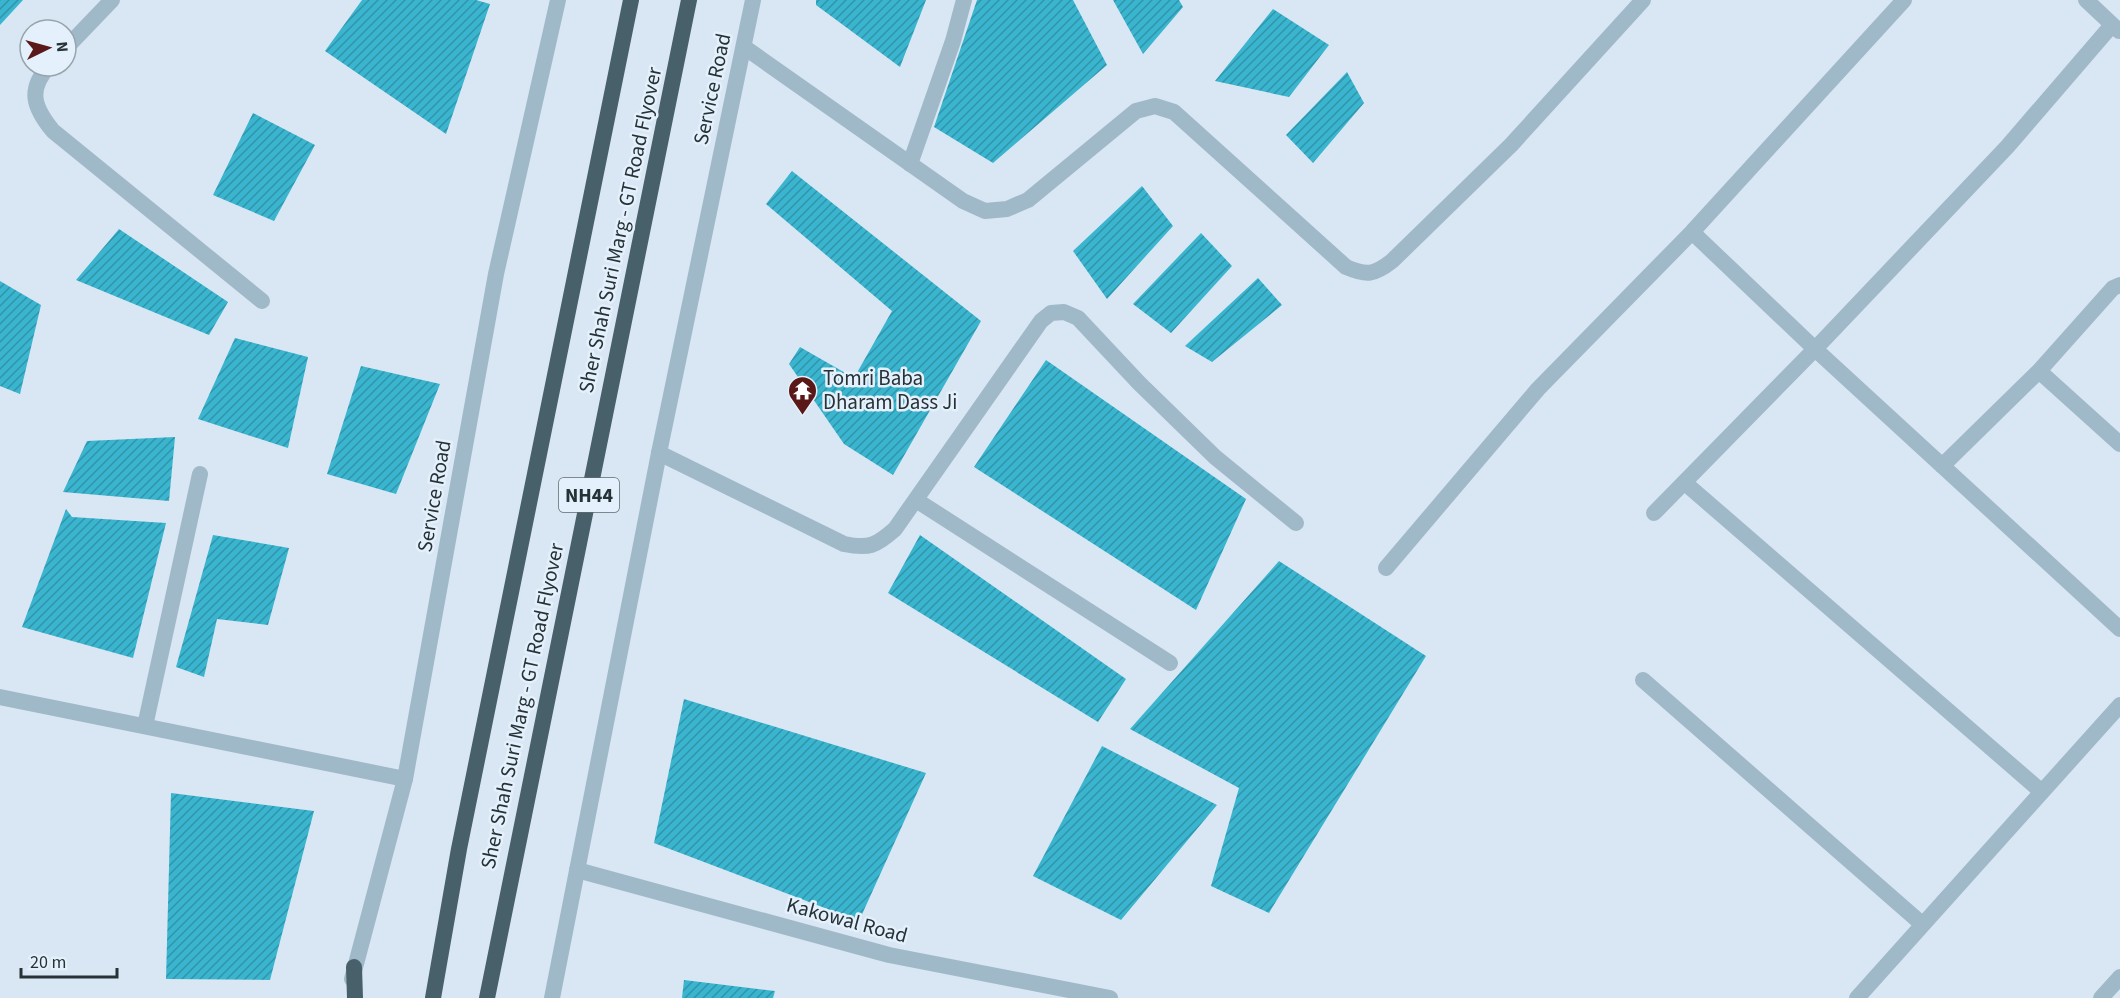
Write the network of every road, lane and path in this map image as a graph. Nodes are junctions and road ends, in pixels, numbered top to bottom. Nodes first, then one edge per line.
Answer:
1 (112, 0) edge
2 (558, 0) edge
3 (631, 0) edge
4 (689, 0) edge
5 (753, 0) edge
6 (964, 0) edge
7 (1643, 0) edge
8 (1904, 0) edge
9 (2086, 0) edge
10 (2116, 28) edge
11 (78, 35) edge
12 (744, 47) junction
13 (38, 78) edge
14 (910, 164) junction
15 (1692, 232) junction
16 (2120, 285) edge
17 (262, 301) dead end
18 (1815, 350) junction
19 (2039, 371) junction
20 (2120, 444) edge
21 (659, 453) junction
22 (1942, 466) junction
23 (200, 474) dead end
24 (1685, 483) junction
25 (916, 500) junction
26 (1654, 513) dead end
27 (1296, 523) dead end
28 (1386, 568) dead end
29 (2120, 629) edge
30 (1170, 663) dead end
31 (1643, 680) dead end
32 (0, 697) edge
33 (2120, 705) edge
34 (145, 726) junction
35 (405, 779) junction
36 (2042, 792) junction
37 (577, 870) junction
38 (1922, 924) junction
39 (354, 967) junction
40 (2118, 982) edge
41 (348, 998) edge
42 (355, 998) edge
43 (433, 998) edge
44 (487, 998) edge
45 (552, 998) edge
46 (1110, 998) edge
47 (1857, 998) edge
48 (2101, 998) edge

1 - 11 street
2 - 35 street, Service Road
3 - 43 highway, Sher Shah Suri Marg - GT Road Flyover / NH44
4 - 44 highway, Sher Shah Suri Marg - GT Road Flyover / NH44
5 - 12 street, Service Road
6 - 14 street
7 - 14 street
8 - 15 street
9 - 10 street
10 - 18 street
12 - 14 street
12 - 21 street, Service Road
13 - 17 street
15 - 18 street
15 - 28 street
16 - 19 street
18 - 22 street
18 - 24 street
19 - 20 street
19 - 22 street
21 - 25 street
21 - 37 street, Service Road
22 - 29 street
23 - 34 street
24 - 26 street
24 - 36 street
25 - 27 street
25 - 30 street
31 - 38 street
32 - 34 street
33 - 36 street
34 - 35 street
35 - 39 street, Service Road
36 - 38 street
37 - 45 street, Service Road
37 - 46 street, Kakowal Road
38 - 47 street
39 - 41 street, Service Road
39 - 42 highway
40 - 48 street

